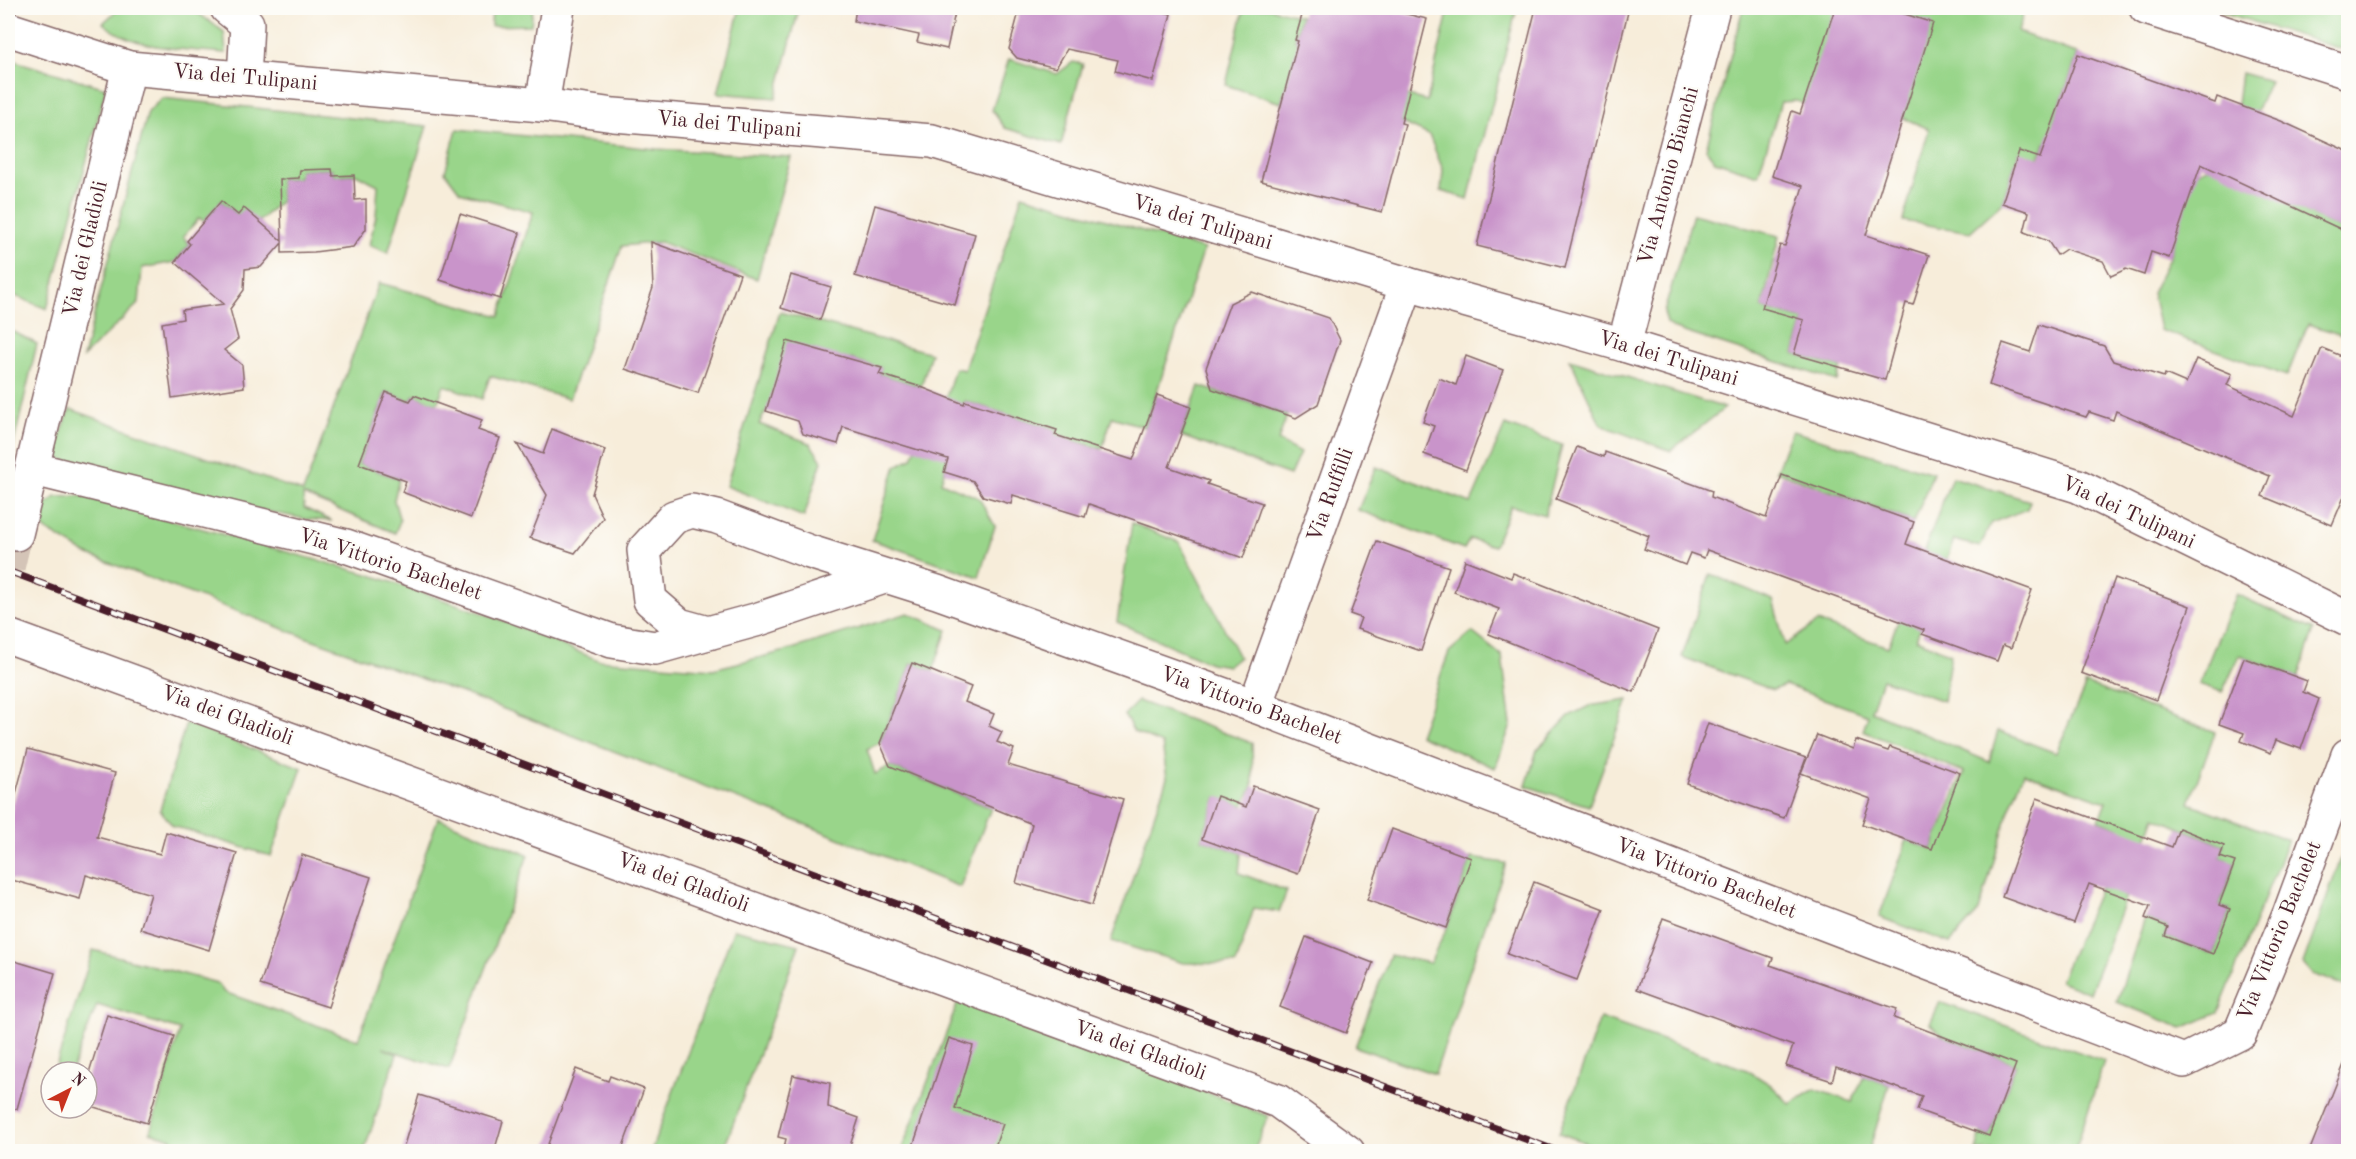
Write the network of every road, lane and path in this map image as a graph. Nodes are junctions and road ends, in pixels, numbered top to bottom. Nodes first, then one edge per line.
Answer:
1 (227, 8) edge
2 (558, 8) edge
3 (1713, 8) edge
4 (2146, 8) edge
5 (8, 29) edge
6 (129, 69) junction
7 (2349, 72) edge
8 (244, 78) junction
9 (542, 105) junction
10 (1407, 285) junction
11 (1624, 345) junction
12 (34, 469) junction
13 (16, 534) tunnel mouth
14 (887, 576) junction
15 (2349, 619) edge
16 (708, 633) junction
17 (8, 636) edge
18 (1255, 706) junction
19 (2349, 755) edge
20 (1348, 1152) edge

1 - 8 street
2 - 9 street
3 - 11 street, Via Antonio Bianchi
4 - 7 street
5 - 6 street, Via dei Tulipani
6 - 8 street, Via dei Tulipani
6 - 12 street, Via dei Gladioli
8 - 9 street, Via dei Tulipani
9 - 10 street, Via dei Tulipani
10 - 11 street, Via dei Tulipani
10 - 18 street, Via Ruffilli
11 - 15 street, Via dei Tulipani
12 - 13 street, Via dei Gladioli
12 - 16 street, Via Vittorio Bachelet
14 - 16 street, Via Vittorio Bachelet
14 - 16 street, Via Vittorio Bachelet
14 - 18 street, Via Vittorio Bachelet
17 - 20 street, Via dei Gladioli
18 - 19 street, Via Vittorio Bachelet

